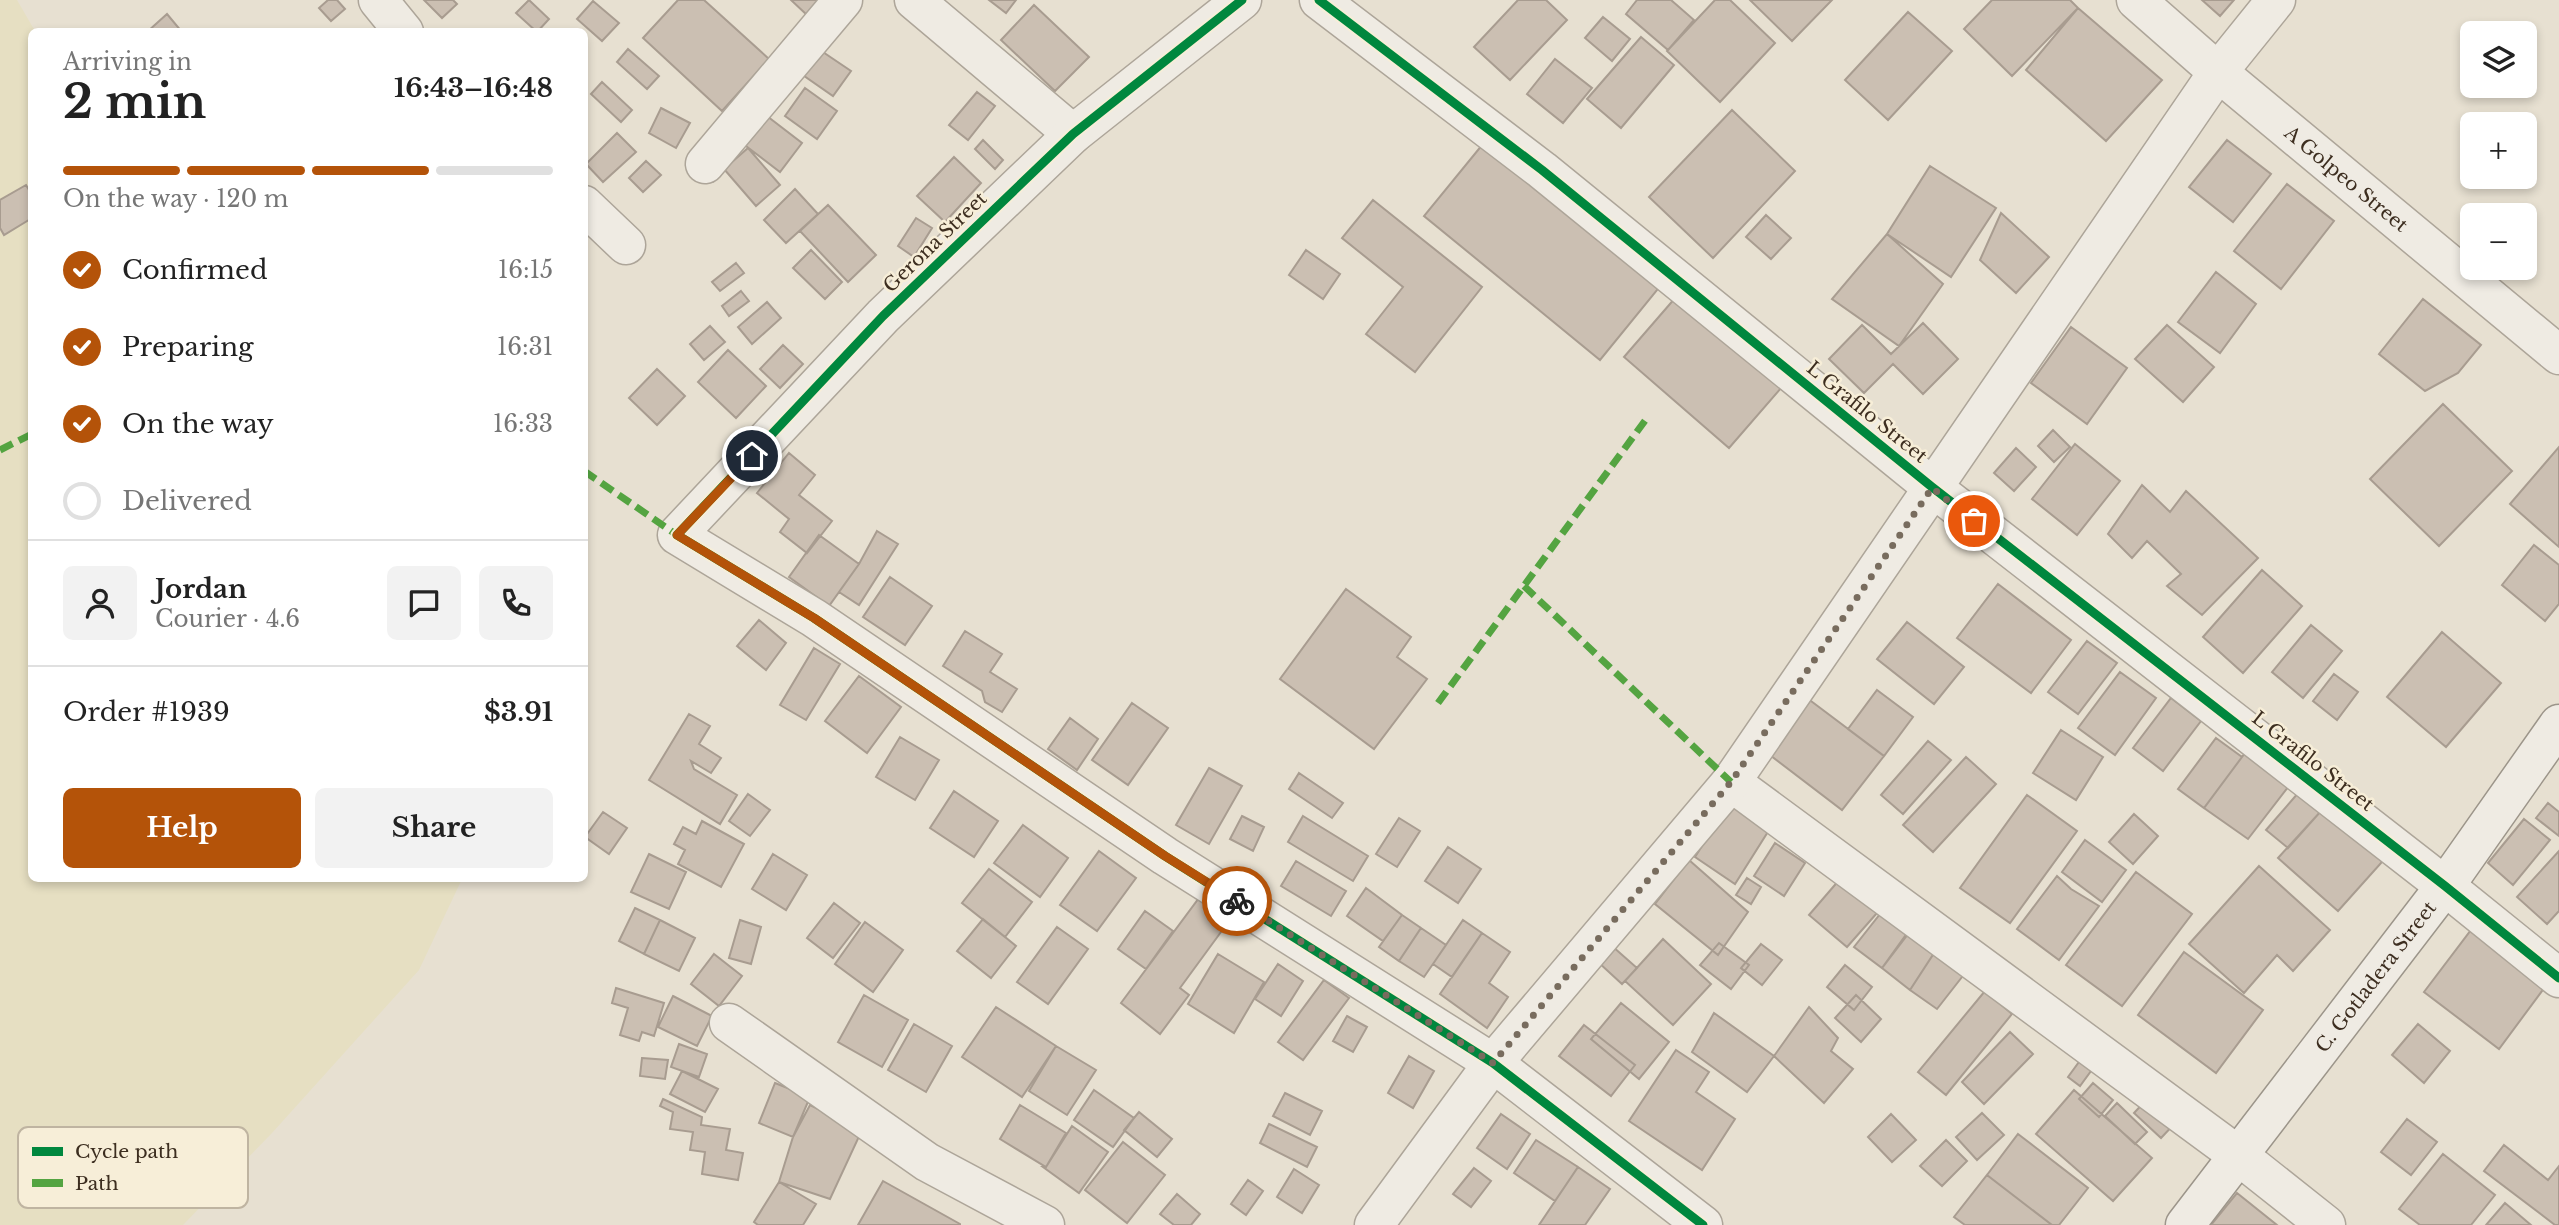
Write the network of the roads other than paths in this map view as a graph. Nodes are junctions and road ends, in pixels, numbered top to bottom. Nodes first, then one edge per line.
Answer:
1 (378, 0) edge
2 (843, 0) edge
3 (915, 0) edge
4 (1242, 0) edge
5 (1320, 0) edge
6 (2136, 0) edge
7 (2276, 0) edge
8 (401, 28) edge
9 (2218, 72) junction
10 (1073, 134) junction
11 (705, 164) dead end
12 (588, 209) edge
13 (625, 245) dead end
14 (2559, 355) edge
15 (1932, 488) junction
16 (2559, 724) edge
17 (1731, 782) junction
18 (2445, 886) junction
19 (2559, 978) edge
20 (729, 1023) dead end
21 (1493, 1063) junction
22 (2239, 1156) junction
23 (1045, 1225) edge
24 (1374, 1225) edge
25 (1703, 1225) edge
26 (2185, 1225) edge
27 (2326, 1225) edge

1 - 8 street
2 - 11 street
3 - 10 street
4 - 10 street, Gerona Street
5 - 15 street, L Grafilo Street
6 - 9 street, A Golpeo Street
7 - 9 street
9 - 14 street, A Golpeo Street
9 - 15 street
10 - 21 street, Gerona Street
12 - 13 street
15 - 17 street
15 - 18 street, L Grafilo Street
16 - 18 street, C. Gotladera Street
17 - 21 street
17 - 22 street
18 - 19 street, L Grafilo Street
18 - 22 street, C. Gotladera Street
20 - 23 street
21 - 24 street
21 - 25 street
22 - 26 street, C. Gotladera Street
22 - 27 street

